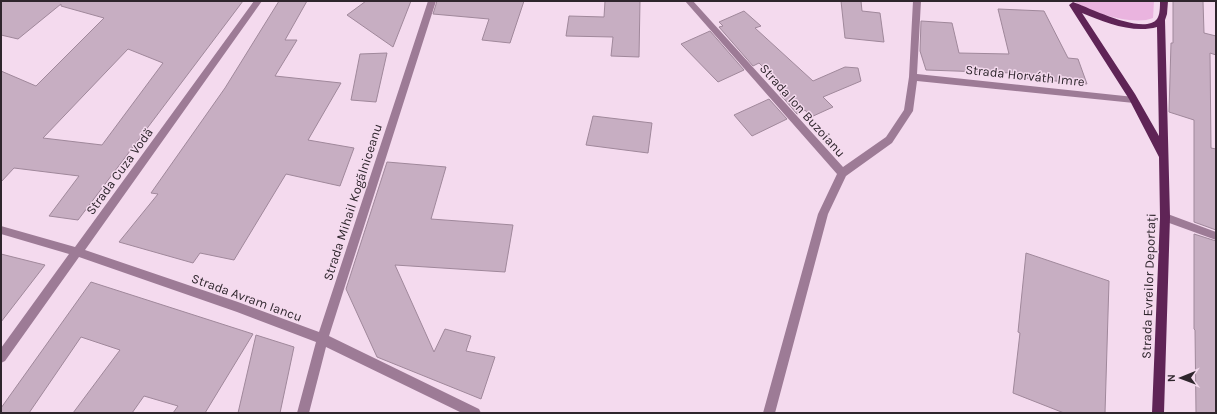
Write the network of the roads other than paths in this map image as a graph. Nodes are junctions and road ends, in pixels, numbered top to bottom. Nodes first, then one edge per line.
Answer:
1 (258, 1) edge
2 (432, 1) edge
3 (689, 1) edge
4 (917, 1) edge
5 (1164, 1) edge
6 (1071, 3) edge
7 (1161, 20) junction
8 (913, 77) junction
9 (1134, 100) junction
10 (1164, 160) junction
11 (842, 173) junction
12 (1164, 217) junction
13 (1, 230) edge
14 (1216, 236) edge
15 (78, 252) junction
16 (322, 339) junction
17 (1, 357) edge
18 (303, 413) edge
19 (475, 413) edge
20 (770, 413) edge
21 (1158, 413) edge

1 - 15 street, Strada Cuza Vodă
2 - 16 street, Strada Mihail Kogălniceanu
3 - 11 street, Strada Ion Buzoianu
4 - 8 street
5 - 7 main road, Strada Evreilor Deportaţi
6 - 7 main road
6 - 9 main road, Strada Evreilor Deportaţi
7 - 10 main road, Strada Evreilor Deportaţi
8 - 9 street, Strada Horváth Imre
8 - 11 street
9 - 10 main road, Strada Evreilor Deportaţi
10 - 12 main road, Strada Evreilor Deportaţi
11 - 20 street, Strada Ion Buzoianu
12 - 14 street
12 - 21 main road, Strada Evreilor Deportaţi
13 - 15 street, Strada Avram Iancu
15 - 16 street, Strada Avram Iancu
15 - 17 street, Strada Cuza Vodă
16 - 18 street, Strada Mihail Kogălniceanu
16 - 19 street, Strada Avram Iancu

